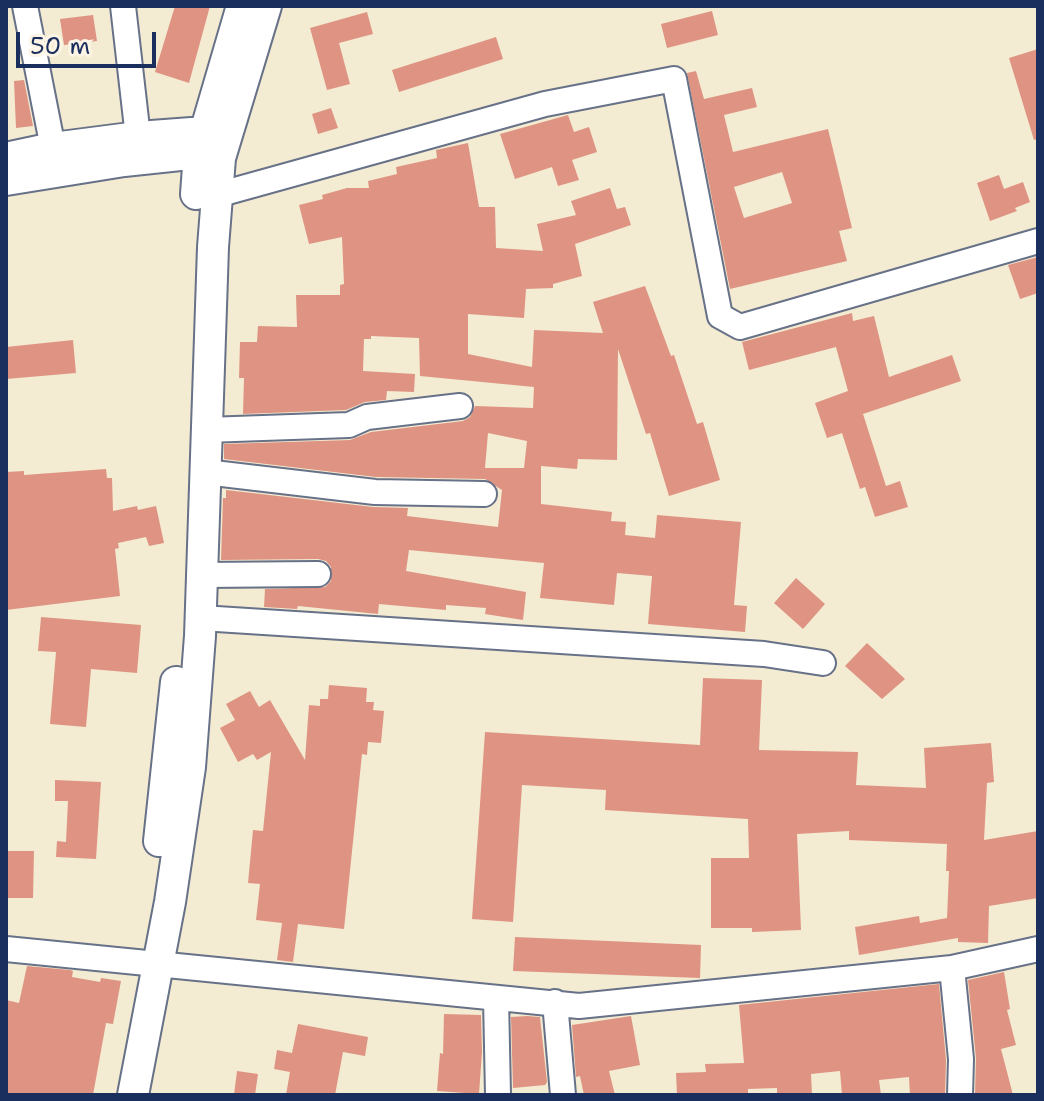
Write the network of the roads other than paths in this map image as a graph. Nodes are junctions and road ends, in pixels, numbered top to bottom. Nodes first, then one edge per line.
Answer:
1 (25, 6) edge
2 (123, 6) edge
3 (242, 6) edge
4 (266, 6) edge
5 (138, 137) junction
6 (212, 145) junction
7 (53, 148) junction
8 (6, 158) edge
9 (6, 180) edge
10 (217, 195) junction
11 (1038, 241) edge
12 (460, 406) dead end
13 (206, 430) junction
14 (205, 472) junction
15 (484, 494) dead end
16 (318, 574) dead end
17 (202, 575) junction
18 (201, 618) junction
19 (823, 663) dead end
20 (6, 949) edge
21 (1038, 949) edge
22 (150, 964) junction
23 (952, 968) junction
24 (496, 998) junction
25 (555, 1002) junction
26 (117, 1095) edge
27 (133, 1095) edge
28 (498, 1095) edge
29 (563, 1095) edge
30 (960, 1095) edge

1 - 7 street
2 - 5 street
3 - 6 main road
4 - 6 main road
5 - 6 main road
5 - 7 main road
6 - 9 main road
6 - 10 main road
6 - 22 main road
7 - 8 main road
10 - 11 street
10 - 13 main road
12 - 13 street
13 - 14 main road
14 - 15 street
14 - 17 main road
16 - 17 street
17 - 18 main road
18 - 19 street
18 - 22 main road
20 - 22 street
21 - 23 street
22 - 24 street
22 - 26 main road
22 - 27 main road
23 - 25 street
23 - 30 street
24 - 25 street
24 - 28 street
25 - 29 street

